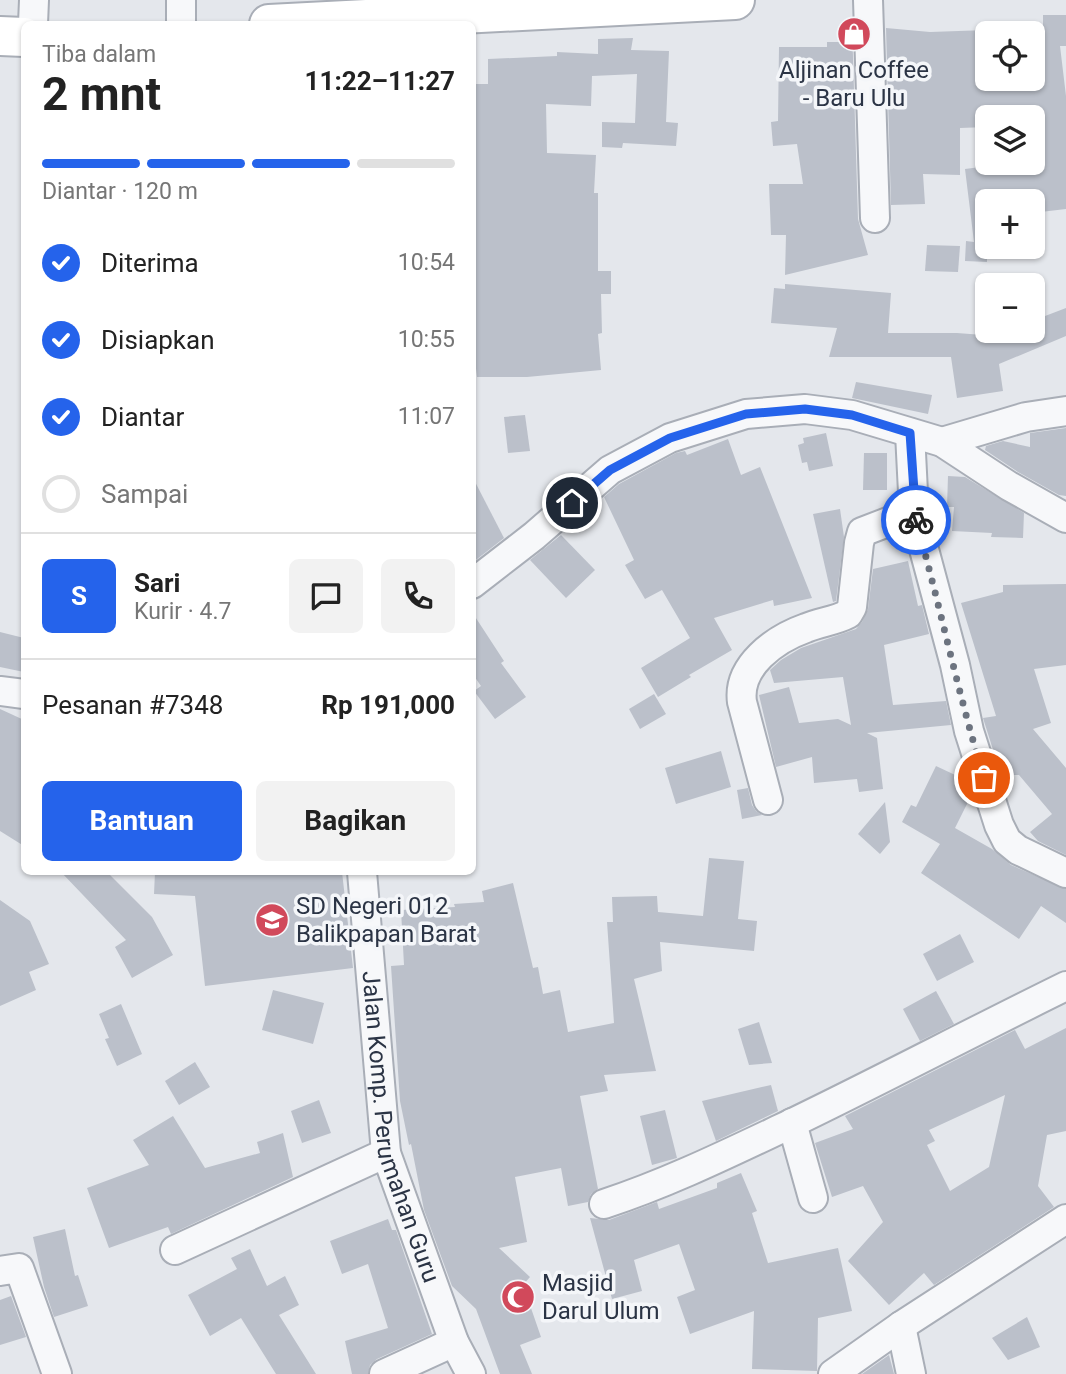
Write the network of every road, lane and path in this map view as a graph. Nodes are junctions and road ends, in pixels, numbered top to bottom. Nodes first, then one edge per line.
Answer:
1 (34, 0) edge
2 (181, 0) edge
3 (734, 0) edge
4 (868, 0) edge
5 (33, 21) edge
6 (181, 21) edge
7 (327, 21) edge
8 (0, 36) edge
9 (21, 37) edge
10 (875, 218) dead end
11 (1066, 411) edge
12 (910, 433) junction
13 (943, 442) junction
14 (914, 512) junction
15 (1066, 517) edge
16 (476, 581) edge
17 (0, 691) edge
18 (21, 694) edge
19 (768, 800) dead end
20 (1066, 873) edge
21 (362, 875) edge
22 (1066, 986) edge
23 (792, 1123) junction
24 (386, 1153) junction
25 (813, 1198) dead end
26 (604, 1204) dead end
27 (1066, 1219) edge
28 (175, 1250) dead end
29 (0, 1271) edge
30 (901, 1326) junction
31 (454, 1342) junction
32 (57, 1374) edge
33 (384, 1374) edge
34 (471, 1374) edge
35 (833, 1374) edge
36 (911, 1374) edge

1 - 5 street
2 - 6 street
3 - 7 main road
4 - 10 street
8 - 9 main road
11 - 13 street
12 - 13 street
12 - 14 street
12 - 16 street
13 - 15 street
14 - 19 street
14 - 20 street
17 - 18 street
21 - 24 street, Jalan Komp. Perumahan Guru
22 - 23 street
23 - 25 street
23 - 26 street
24 - 28 street
24 - 31 street, Jalan Komp. Perumahan Guru
27 - 30 street
29 - 32 street
30 - 35 street
30 - 36 street
31 - 33 street
31 - 34 street, Jalan Komp. Perumahan Guru

